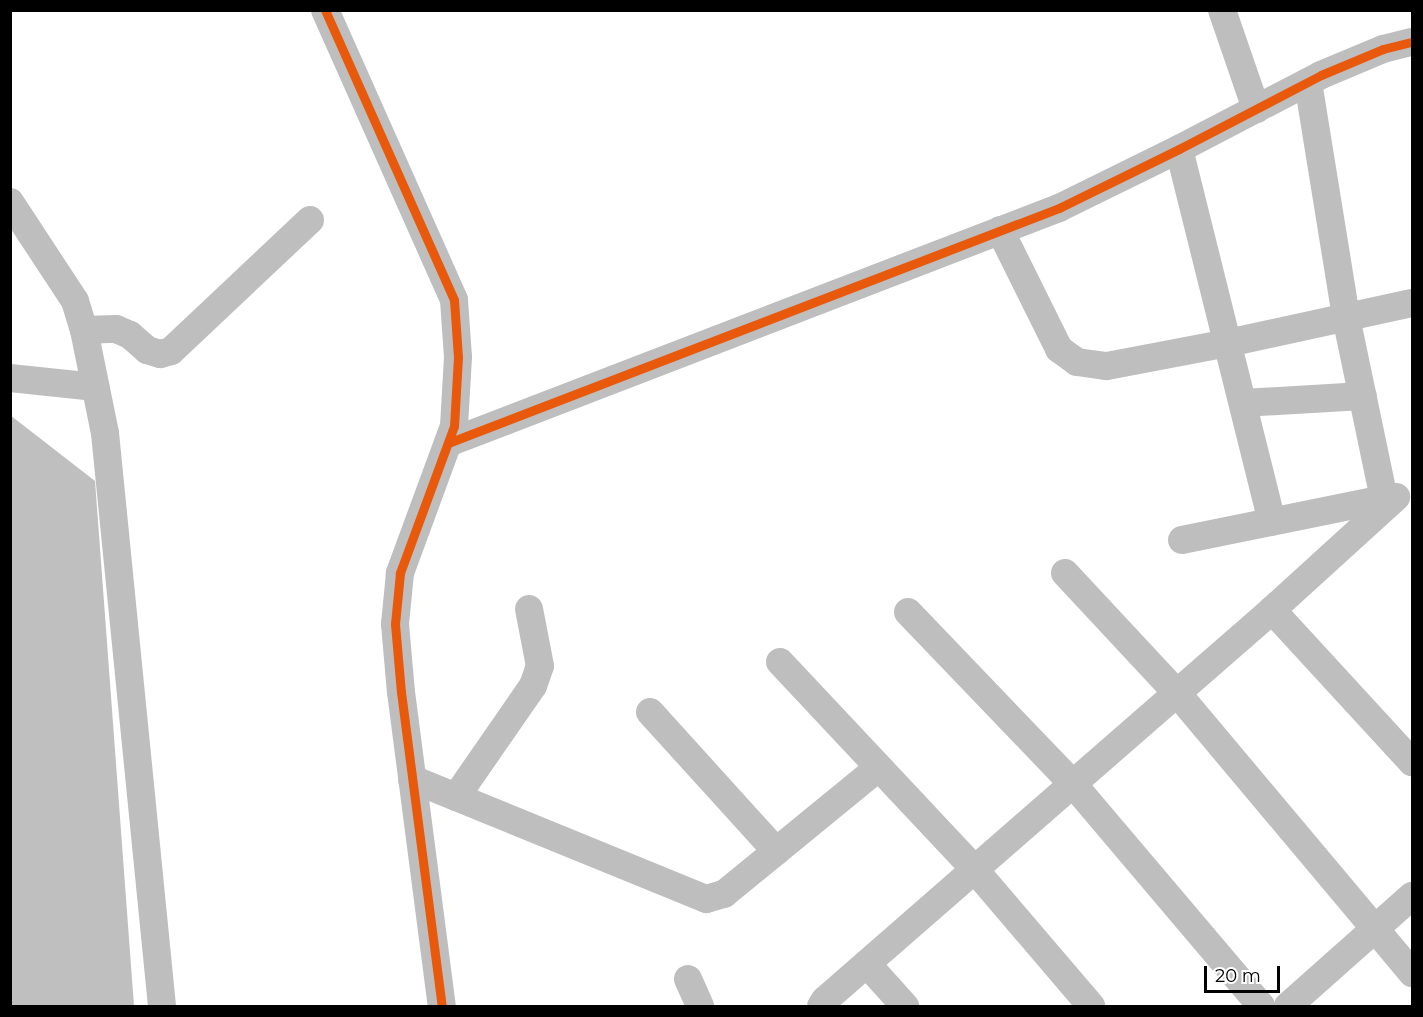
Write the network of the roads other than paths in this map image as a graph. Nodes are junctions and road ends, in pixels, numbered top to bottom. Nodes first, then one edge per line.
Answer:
1 (325, 10) edge
2 (1221, 10) edge
3 (1413, 42) edge
4 (1308, 82) junction
5 (1256, 109) junction
6 (1179, 149) junction
7 (10, 202) edge
8 (310, 220) dead end
9 (1000, 230) junction
10 (1413, 303) edge
11 (1346, 317) junction
12 (84, 330) junction
13 (1228, 343) junction
14 (10, 378) edge
15 (96, 387) junction
16 (1363, 396) junction
17 (1243, 403) junction
18 (448, 442) junction
19 (1397, 497) edge
20 (1272, 522) junction
21 (1182, 540) dead end
22 (1065, 573) dead end
23 (529, 609) dead end
24 (1272, 610) junction
25 (908, 612) dead end
26 (780, 662) dead end
27 (1177, 693) junction
28 (650, 712) dead end
29 (1413, 762) edge
30 (878, 768) junction
31 (412, 778) junction
32 (1073, 784) junction
33 (456, 796) junction
34 (776, 851) junction
35 (975, 870) junction
36 (1413, 896) edge
37 (1375, 929) junction
38 (867, 964) junction
39 (1413, 972) edge
40 (688, 979) dead end
41 (162, 1006) edge
42 (442, 1006) edge
43 (700, 1006) edge
44 (821, 1006) edge
45 (905, 1006) edge
46 (1091, 1006) edge
47 (1261, 1006) edge
48 (1288, 1006) edge

1 - 18 street
2 - 5 street
3 - 4 street
4 - 5 street
4 - 11 street
5 - 6 street
6 - 9 street
6 - 13 street
7 - 12 street
8 - 12 street
9 - 13 street
9 - 18 street
10 - 11 street
11 - 13 street
11 - 16 street
12 - 15 street
13 - 17 street
14 - 15 street
15 - 41 street
16 - 17 street
16 - 19 street
17 - 20 street
18 - 31 street
19 - 20 street
19 - 24 street
20 - 21 street
22 - 27 street
23 - 33 street
24 - 27 street
24 - 29 street
25 - 32 street
26 - 30 street
27 - 32 street
27 - 37 street
28 - 34 street
30 - 34 street
30 - 35 street
31 - 33 street
31 - 42 street
32 - 35 street
32 - 47 street
33 - 34 street
35 - 38 street
35 - 46 street
36 - 37 street
37 - 39 street
37 - 48 street
38 - 44 street
38 - 45 street
40 - 43 street

